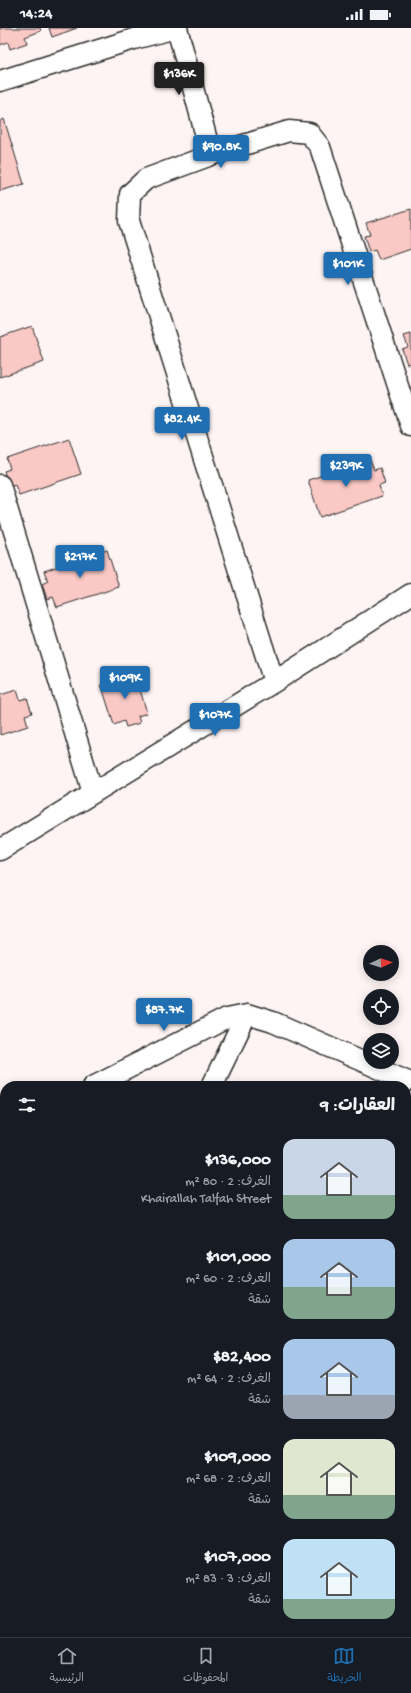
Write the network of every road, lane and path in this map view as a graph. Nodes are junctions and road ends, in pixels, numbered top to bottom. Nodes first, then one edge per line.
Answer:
1 (176, 28) edge
2 (133, 33) edge
3 (0, 81) edge
4 (211, 155) junction
5 (411, 426) edge
6 (0, 485) edge
7 (411, 594) edge
8 (274, 682) junction
9 (93, 793) junction
10 (0, 850) edge
11 (247, 1014) junction
12 (103, 1081) edge
13 (214, 1081) edge
14 (408, 1081) edge

1 - 2 street
1 - 4 street
2 - 3 street
4 - 5 street
4 - 8 street
6 - 9 street
7 - 8 street
8 - 9 street
9 - 10 street
11 - 12 street
11 - 13 street
11 - 14 street

